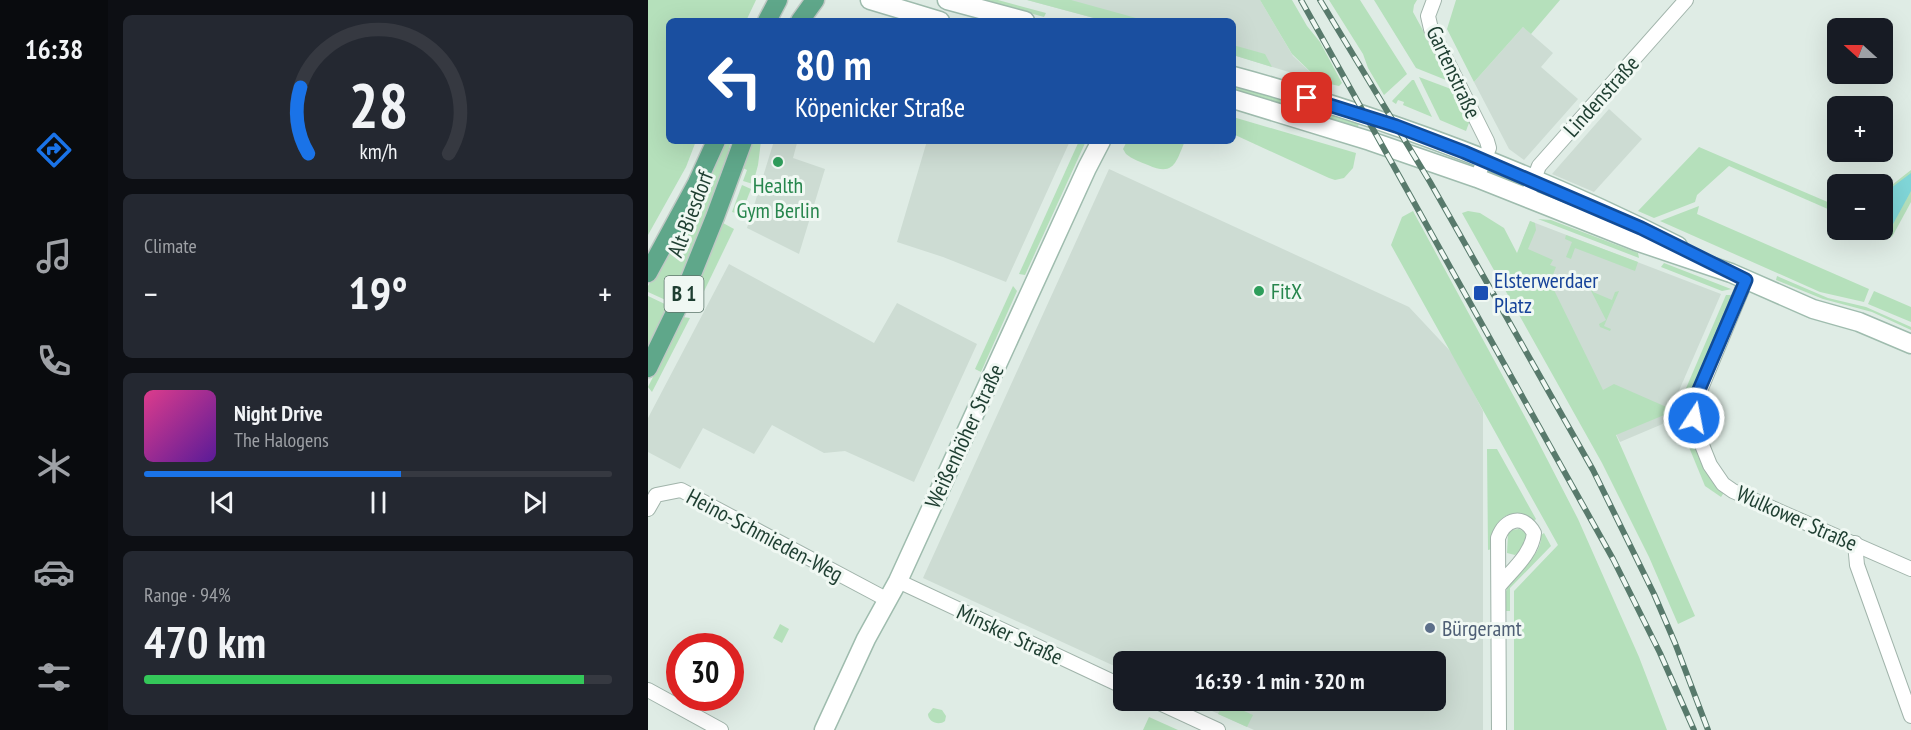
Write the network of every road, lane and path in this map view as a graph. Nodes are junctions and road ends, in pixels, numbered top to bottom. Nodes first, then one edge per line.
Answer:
1 (778, 0) edge
2 (814, 0) edge
3 (870, 0) edge
4 (947, 0) edge
5 (1434, 0) edge
6 (1686, 0) edge
7 (769, 18) edge
8 (802, 18) edge
9 (930, 18) edge
10 (1014, 18) edge
11 (1236, 77) edge
12 (1236, 100) edge
13 (715, 144) edge
14 (742, 144) edge
15 (1099, 144) edge
16 (1484, 160) junction
17 (1477, 178) junction
18 (1530, 189) junction
19 (648, 273) edge
20 (1738, 276) junction
21 (1911, 344) edge
22 (648, 368) edge
23 (648, 509) edge
24 (1855, 543) junction
25 (1911, 569) edge
26 (898, 581) junction
27 (1499, 586) dead end
28 (886, 599) junction
29 (1113, 682) edge
30 (648, 690) edge
31 (1177, 711) edge
32 (1911, 716) edge
33 (699, 725) edge
34 (720, 730) edge
35 (824, 730) edge
36 (1218, 730) edge
37 (1499, 730) edge

1 - 7 main road
2 - 8 main road
3 - 9 main road
4 - 10 main road
5 - 16 street, Gartenstraße
6 - 18 street, Lindenstraße
11 - 16 main road
12 - 17 main road
13 - 19 main road, Alt-Biesdorf / B 1
14 - 22 main road, Alt-Biesdorf / B 1
15 - 26 main road, Weißenhöher Straße
16 - 17 street, Gartenstraße
16 - 18 main road
17 - 18 main road
18 - 20 main road
20 - 21 main road
20 - 24 street, Wulkower Straße
23 - 28 street, Heino-Schmieden-Weg
24 - 25 street, Wulkower Straße
24 - 32 street
26 - 28 main road, Weißenhöher Straße
26 - 29 street, Minsker Straße
27 - 37 street
28 - 35 main road, Weißenhöher Straße
30 - 33 street
31 - 36 street
33 - 34 street

